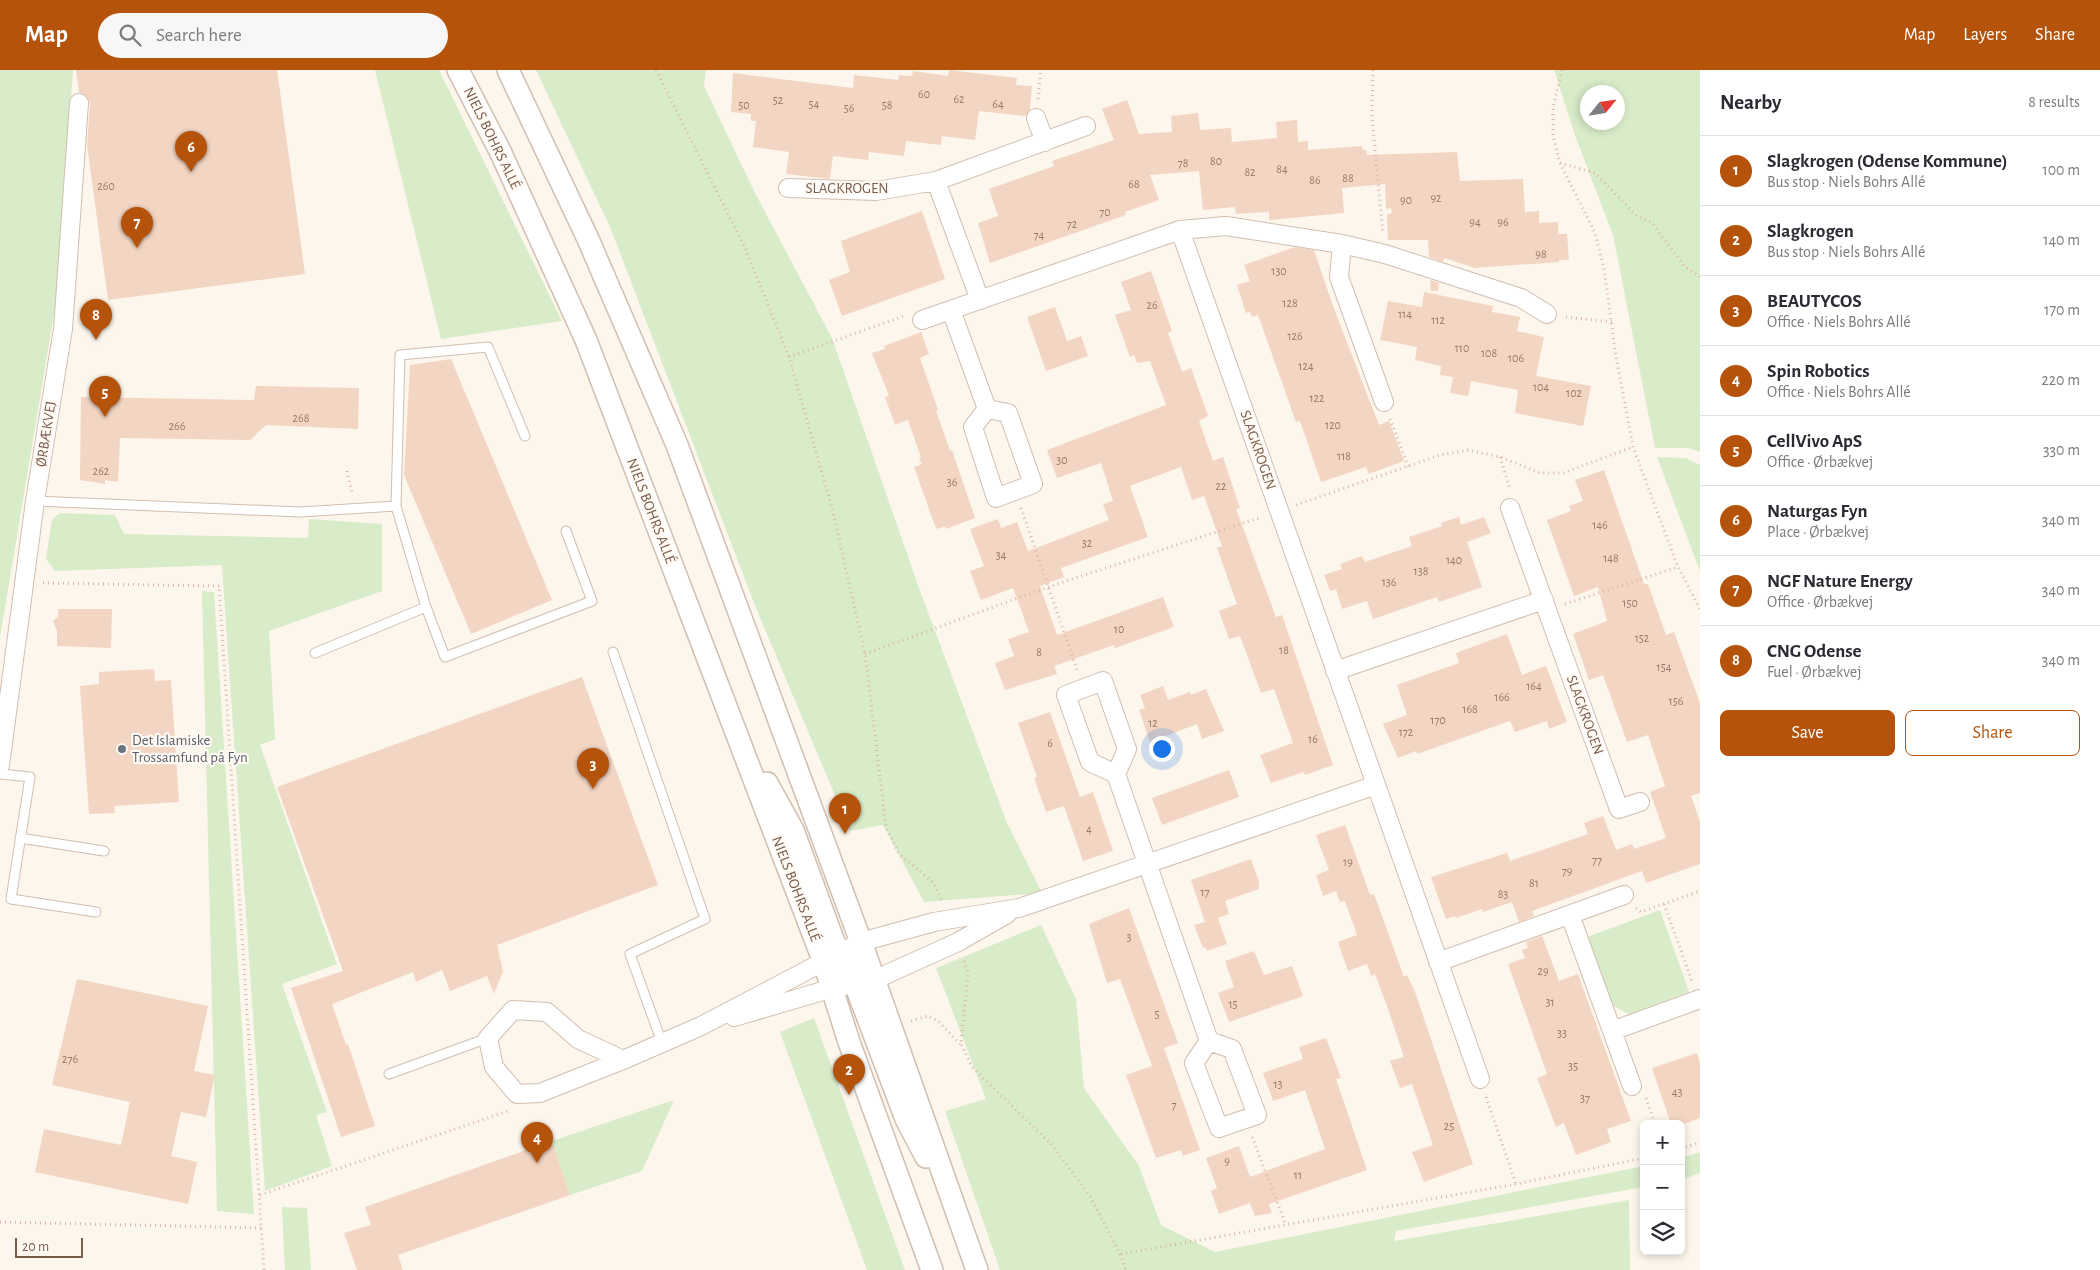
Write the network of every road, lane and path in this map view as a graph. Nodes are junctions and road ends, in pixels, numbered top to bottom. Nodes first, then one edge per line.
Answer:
1 (458, 70) edge
2 (508, 70) edge
3 (656, 70) edge
4 (1041, 70) edge
5 (1373, 70) edge
6 (1562, 70) edge
7 (79, 103) dead end
8 (1036, 118) joint
9 (1086, 126) dead end
10 (1045, 142) junction
11 (1560, 163) junction
12 (936, 181) junction
13 (788, 188) dead end
14 (1180, 230) junction
15 (1342, 244) junction
16 (1385, 254) junction
17 (1700, 277) edge
18 (980, 300) junction
19 (952, 310) junction
20 (1546, 314) joint
21 (922, 320) joint
22 (1613, 322) junction
23 (789, 357) junction
24 (1384, 402) joint
25 (987, 409) junction
26 (525, 436) dead end
27 (1633, 447) junction
28 (1500, 457) junction
29 (1409, 468) junction
30 (347, 471) dead end
31 (1016, 492) junction
32 (35, 501) junction
33 (396, 506) junction
34 (1510, 508) joint
35 (354, 509) junction
36 (1279, 511) junction
37 (566, 531) dead end
38 (1678, 567) junction
39 (25, 582) junction
40 (1048, 587) junction
41 (1544, 600) junction
42 (426, 607) junction
43 (1700, 609) edge
44 (612, 652) dead end
45 (315, 653) dead end
46 (865, 654) junction
47 (1335, 671) junction
48 (1083, 688) junction
49 (0, 765) edge
50 (0, 774) edge
51 (1116, 774) junction
52 (1376, 785) junction
53 (1640, 802) dead end
54 (20, 838) junction
55 (104, 851) dead end
56 (1148, 865) junction
57 (1700, 891) edge
58 (1624, 895) joint
59 (1664, 904) junction
60 (1019, 908) junction
61 (96, 912) dead end
62 (1570, 914) junction
63 (949, 920) junction
64 (861, 942) junction
65 (958, 942) junction
66 (830, 957) junction
67 (1438, 962) junction
68 (865, 982) junction
69 (833, 988) junction
70 (1699, 999) edge
71 (902, 1024) dead end
72 (701, 1026) junction
73 (1612, 1031) junction
74 (488, 1038) junction
75 (1209, 1041) junction
76 (662, 1043) junction
77 (961, 1044) junction
78 (623, 1060) junction
79 (389, 1074) dead end
80 (1480, 1079) joint
81 (1632, 1086) dead end
82 (512, 1110) dead end
83 (1246, 1120) junction
84 (1700, 1142) edge
85 (1685, 1147) edge
86 (1640, 1159) edge
87 (1516, 1184) junction
88 (260, 1195) junction
89 (0, 1222) edge
90 (1286, 1225) junction
91 (262, 1228) junction
92 (1120, 1254) junction
93 (264, 1270) edge
94 (932, 1270) edge
95 (977, 1270) edge
96 (1126, 1270) edge

1 - 66 street, NIELS BOHRS ALLÉ
2 - 64 street
3 - 23 path
4 - 8 path
5 - 16 path
6 - 11 path
7 - 32 street, ØRBÆKVEJ
8 - 10 street
9 - 10 street, SLAGKROGEN
10 - 12 street, SLAGKROGEN
11 - 17 path
11 - 22 path
12 - 13 street, SLAGKROGEN
12 - 18 street
14 - 15 street
14 - 18 street
14 - 36 street, SLAGKROGEN
15 - 16 street
15 - 24 street
16 - 20 street
18 - 19 street
19 - 21 street
19 - 25 street
20 - 22 path
21 - 23 path
22 - 27 path
23 - 46 path
24 - 29 path
25 - 31 street
25 - 31 street
26 - 33 lane
27 - 28 path
27 - 38 path
28 - 29 path
28 - 34 path
29 - 36 path
30 - 35 path
31 - 40 path
32 - 35 lane
32 - 39 street, ØRBÆKVEJ
33 - 35 lane
33 - 42 lane
34 - 41 street, SLAGKROGEN
36 - 40 path
36 - 47 street, SLAGKROGEN
37 - 42 lane
38 - 41 path
38 - 43 path
39 - 49 street, ØRBÆKVEJ
39 - 88 path
40 - 46 path
40 - 48 path
41 - 47 street
41 - 53 street, SLAGKROGEN
42 - 45 lane
44 - 76 lane
46 - 63 path
47 - 52 street, SLAGKROGEN
48 - 51 street
48 - 51 street
50 - 54 lane
51 - 56 street
52 - 56 street
52 - 67 street, SLAGKROGEN
54 - 55 lane
54 - 61 lane
56 - 60 street
56 - 75 street
57 - 59 path
58 - 59 path
58 - 62 street
59 - 70 path
60 - 63 street
60 - 65 street
62 - 67 street
62 - 73 street
63 - 64 street
64 - 66 street, NIELS BOHRS ALLÉ
64 - 68 street
65 - 68 street
65 - 77 path
66 - 68 street
66 - 69 street, NIELS BOHRS ALLÉ
66 - 72 street, NIELS BOHRS ALLÉ
67 - 80 street, SLAGKROGEN
68 - 69 street, NIELS BOHRS ALLÉ
68 - 95 street
69 - 72 street, NIELS BOHRS ALLÉ
69 - 94 street, NIELS BOHRS ALLÉ
70 - 73 street
71 - 77 path
72 - 76 street, NIELS BOHRS ALLÉ
73 - 81 street
74 - 78 street
74 - 78 street, NIELS BOHRS ALLÉ
74 - 79 lane
75 - 83 street
75 - 83 street
76 - 78 street, NIELS BOHRS ALLÉ
77 - 92 path
80 - 87 path
82 - 88 path
83 - 90 path
84 - 85 path
86 - 87 path
87 - 90 path
88 - 91 path
89 - 91 path
90 - 92 path
91 - 93 path
92 - 96 path

